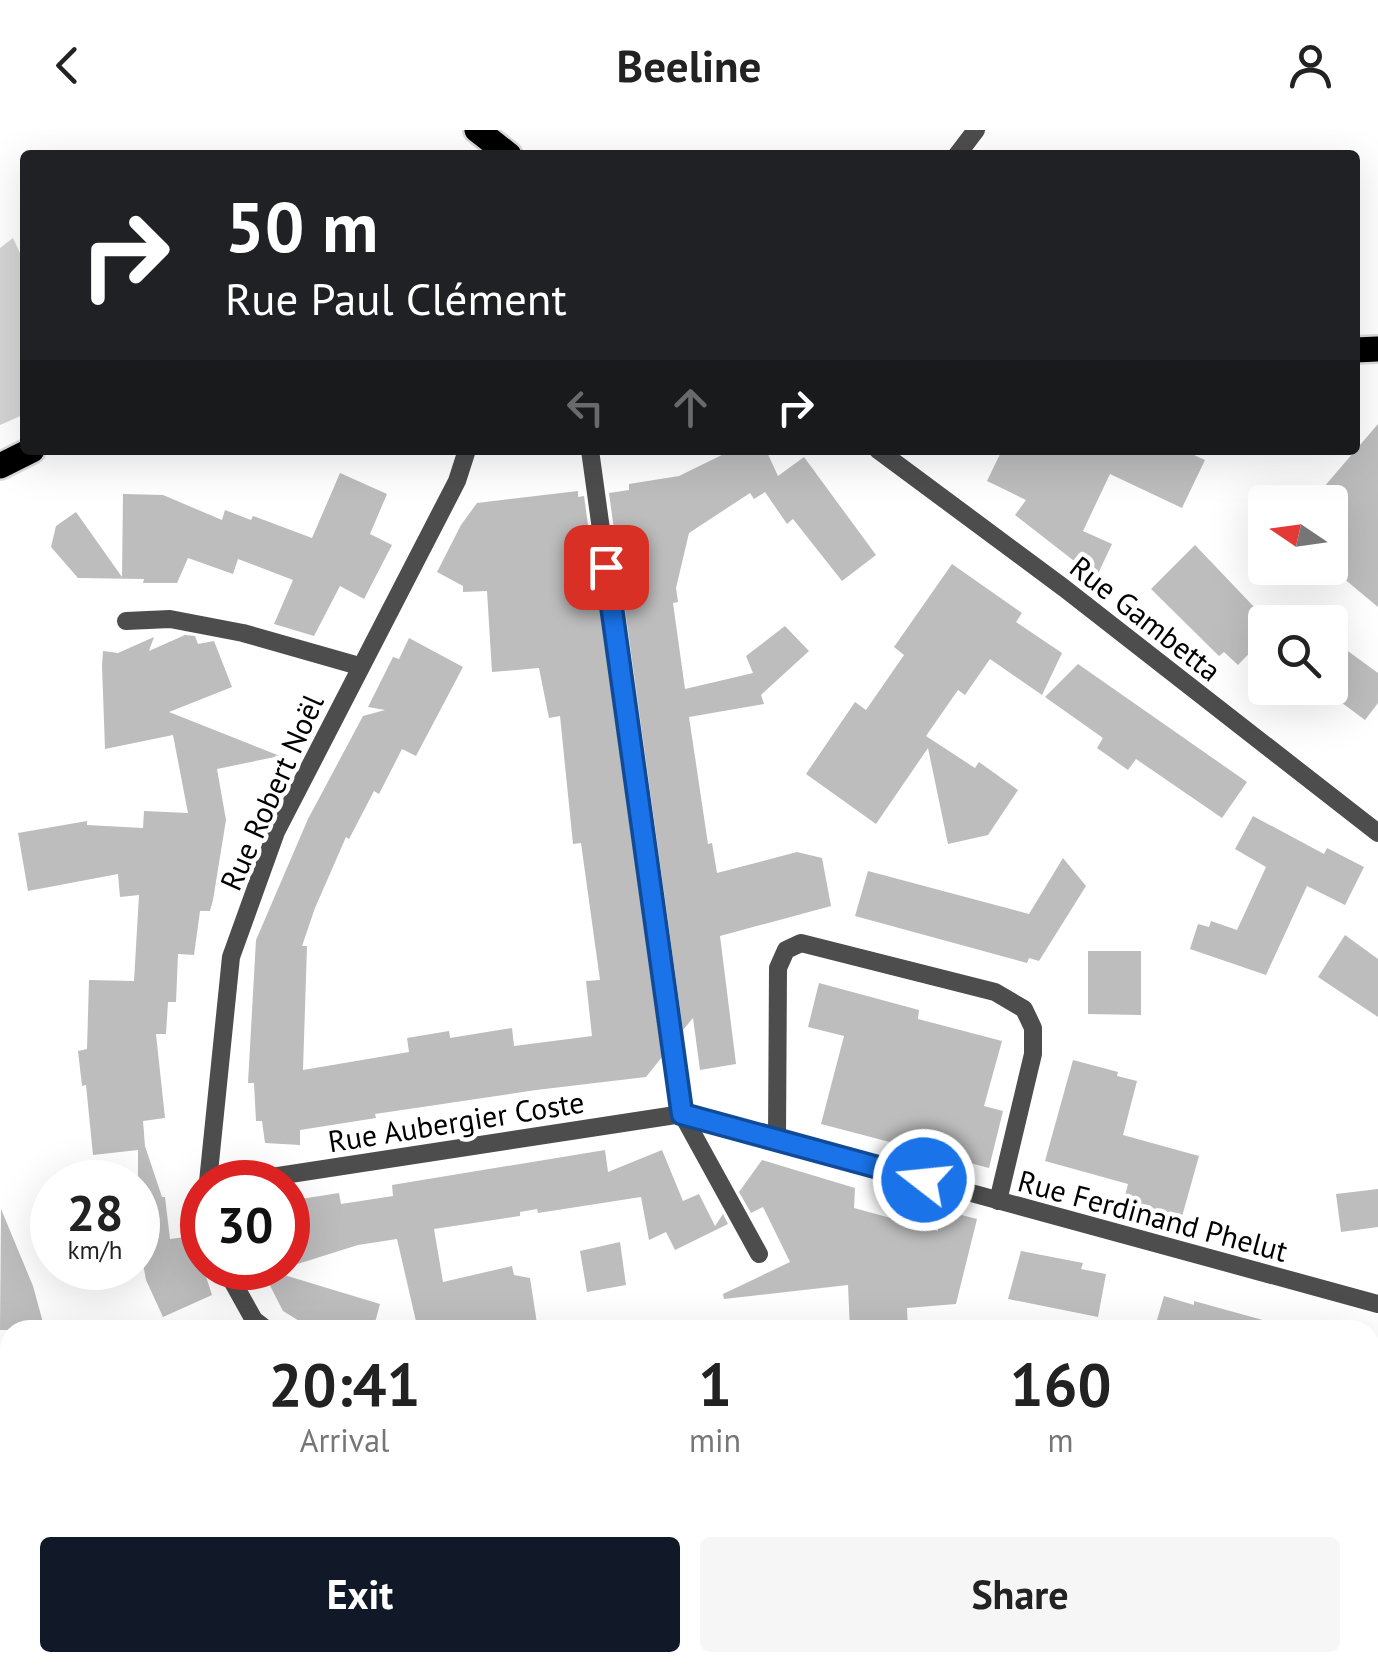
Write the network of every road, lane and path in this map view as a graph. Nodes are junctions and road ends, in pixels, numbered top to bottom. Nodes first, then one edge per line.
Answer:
1 (476, 130) edge
2 (976, 130) edge
3 (502, 150) edge
4 (961, 150) edge
5 (464, 455) edge
6 (591, 455) edge
7 (885, 455) edge
8 (126, 621) dead end
9 (359, 666) junction
10 (1378, 833) edge
11 (682, 1114) junction
12 (776, 1139) junction
13 (210, 1160) edge
14 (310, 1171) edge
15 (998, 1201) junction
16 (759, 1254) dead end
17 (237, 1290) edge
18 (1378, 1304) edge
19 (254, 1320) edge

1 - 3 main road
2 - 4 street
5 - 9 street, Rue Robert Noël
6 - 11 street
7 - 10 street, Rue Gambetta
8 - 9 street
9 - 13 street, Rue Robert Noël
11 - 12 street, Rue Ferdinand Phelut
11 - 14 street, Rue Aubergier Coste
11 - 16 street
12 - 15 street, Rue Ferdinand Phelut
12 - 15 street
15 - 18 street, Rue Ferdinand Phelut
17 - 19 street

